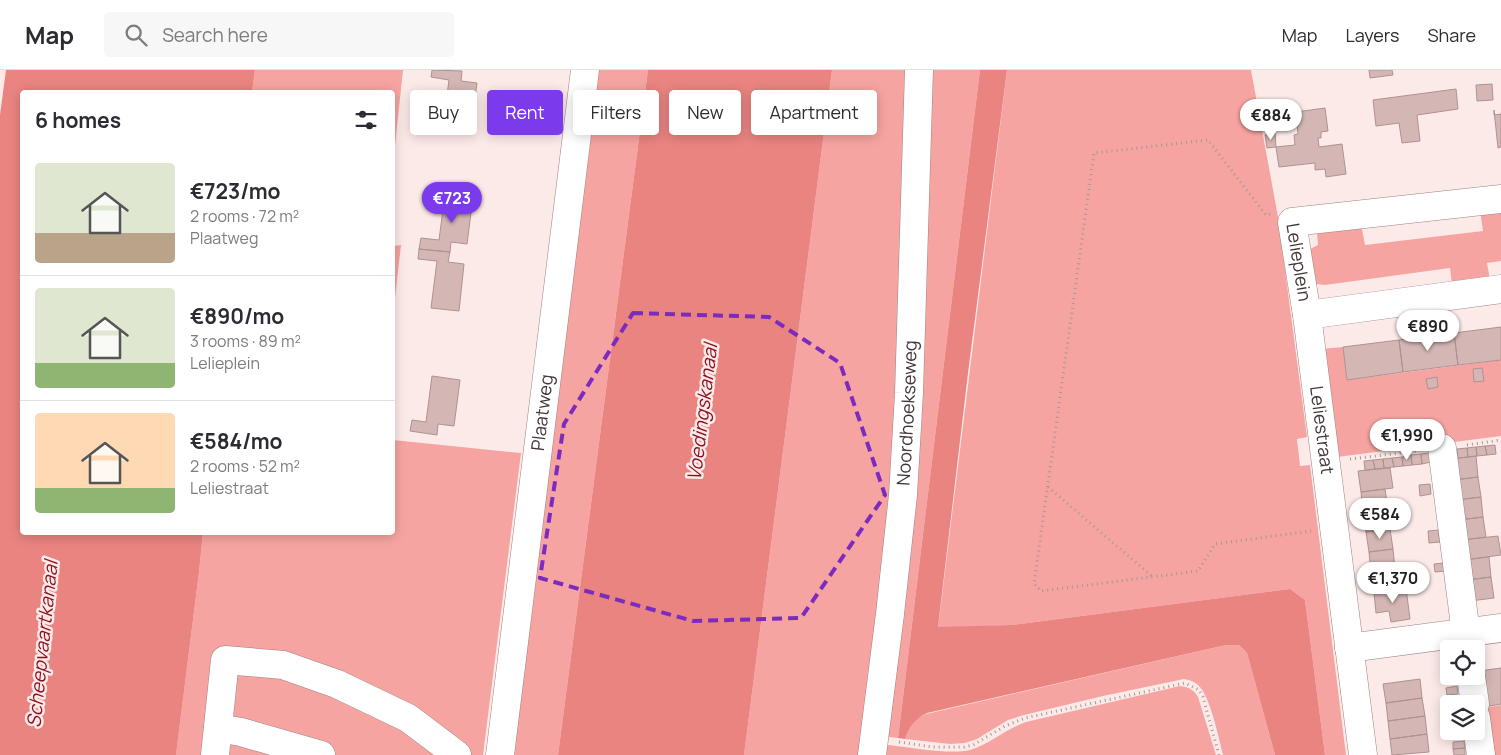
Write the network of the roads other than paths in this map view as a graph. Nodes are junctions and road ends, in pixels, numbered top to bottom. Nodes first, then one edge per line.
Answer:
1 (585, 70) edge
2 (919, 70) edge
3 (1501, 199) edge
4 (1501, 289) edge
5 (1307, 315) junction
6 (1442, 448) road end
7 (1501, 628) edge
8 (1467, 640) edge
9 (1470, 640) edge
10 (1440, 643) edge
11 (1349, 648) junction
12 (218, 728) junction
13 (1478, 740) edge
14 (215, 755) edge
15 (321, 755) edge
16 (457, 755) edge
17 (500, 755) edge
18 (872, 755) edge
19 (1364, 755) edge
20 (1480, 755) edge

1 - 17 street, Plaatweg
2 - 18 street, Noordhoekseweg
3 - 5 street, Lelieplein
4 - 5 street, Lelieplein
5 - 11 street, Leliestraat
6 - 8 street
7 - 9 street
10 - 11 street
11 - 19 street, Leliestraat
12 - 14 street
12 - 15 street
12 - 16 street
13 - 20 street

